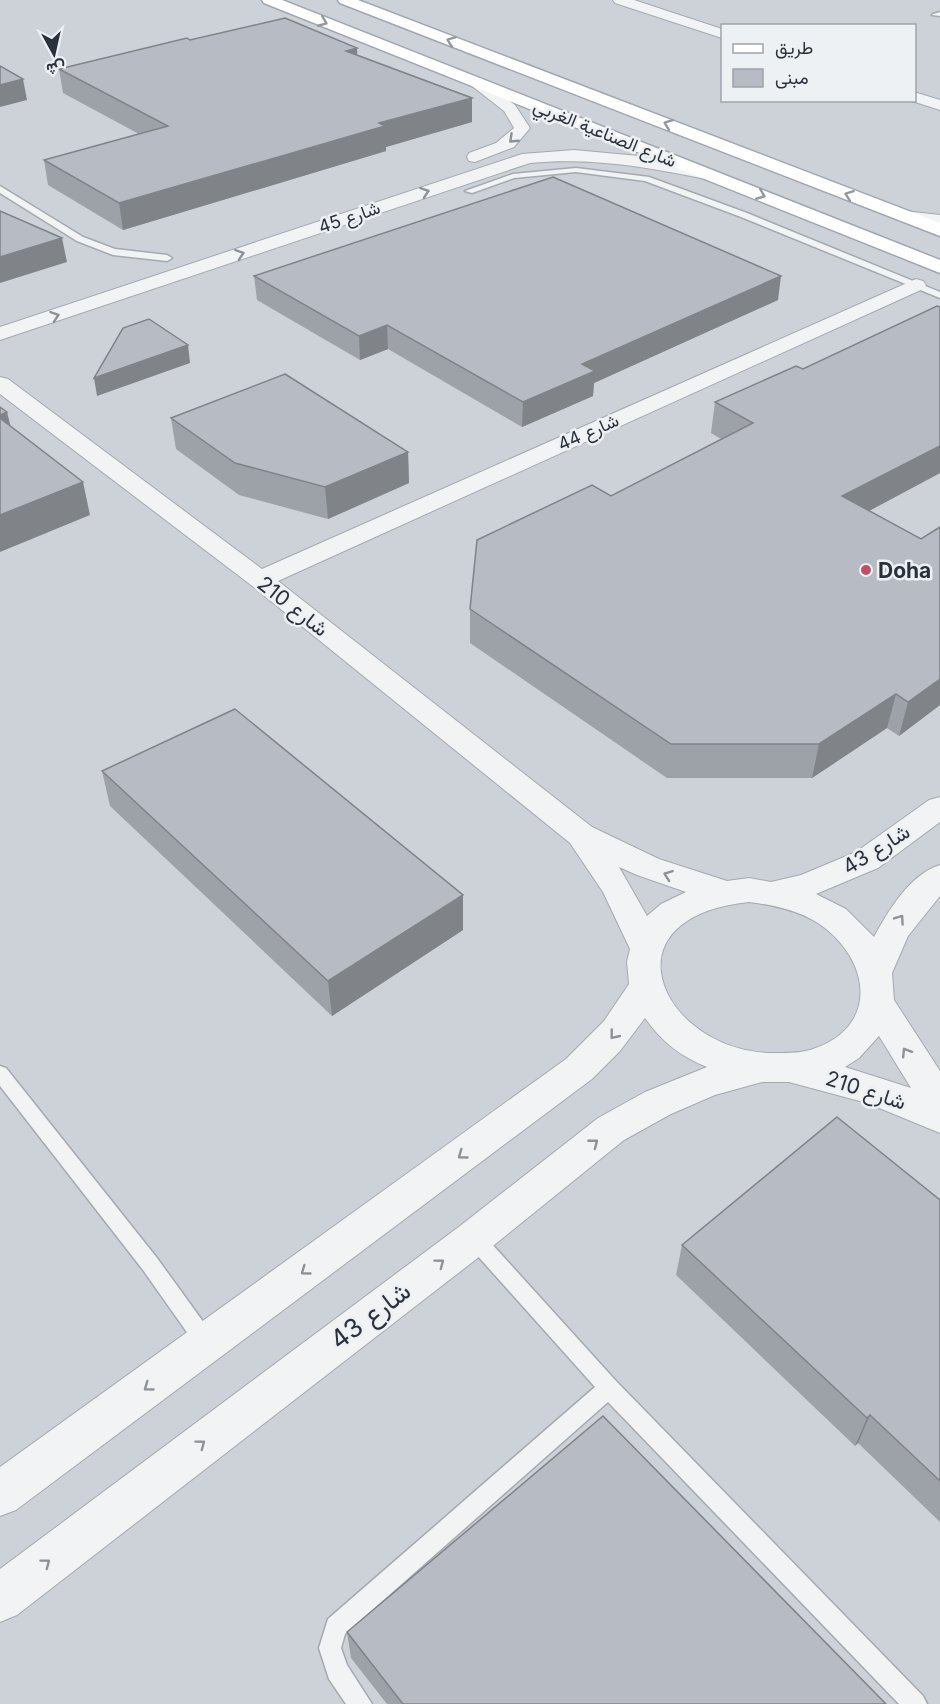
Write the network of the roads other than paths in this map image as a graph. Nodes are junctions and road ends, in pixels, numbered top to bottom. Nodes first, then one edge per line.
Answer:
1 (269, 0) edge
2 (345, 0) edge
3 (620, 0) edge
4 (721, 33) edge
5 (477, 83) junction
6 (916, 97) edge
7 (940, 105) edge
8 (706, 174) junction
9 (406, 180) dead end
10 (452, 183) junction
11 (0, 189) edge
12 (470, 191) junction
13 (486, 198) edge
14 (904, 216) junction
15 (940, 222) edge
16 (940, 230) edge
17 (173, 256) joint
18 (940, 267) edge
19 (123, 272) dead end
20 (916, 285) junction
21 (940, 295) edge
22 (7, 332) edge
23 (0, 345) edge
24 (0, 384) edge
25 (260, 580) junction
26 (940, 807) edge
27 (581, 835) junction
28 (940, 877) edge
29 (724, 892) junction
30 (774, 893) junction
31 (646, 967) junction
32 (877, 987) junction
33 (775, 1068) junction
34 (0, 1074) edge
35 (940, 1099) edge
36 (940, 1118) edge
37 (474, 1238) junction
38 (207, 1344) junction
39 (609, 1388) junction
40 (0, 1494) edge
41 (0, 1598) edge
42 (360, 1704) edge
43 (915, 1704) edge

1 -> 5 main road, شارع الصناعية الغربي
14 -> 2 main road, شارع الصناعية الغربي
3 - 4 street
5 - 8 main road, شارع الصناعية الغربي
5 -> 9 street
6 - 7 street
8 - 10 street, شارع 45
8 -> 18 main road, شارع الصناعية الغربي
10 - 12 lane
22 -> 10 street, شارع 45
11 - 17 lane
12 - 13 lane
12 - 20 lane
14 - 15 street
14 - 16 main road, شارع الصناعية الغربي
17 - 19 street
20 - 21 lane
20 - 25 street, شارع 44
22 - 23 street
24 - 25 street, شارع 210
25 - 27 street, شارع 210
26 - 30 street, شارع 43
29 -> 27 street, شارع 210
27 - 31 street, شارع 210
32 -> 28 street
29 - 30 street
29 - 31 street
30 - 32 street
31 - 33 street
31 -> 38 street
32 - 33 street
35 -> 32 street, شارع 210
33 - 36 street, شارع 210
37 -> 33 street, شارع 43
34 - 38 lane
37 - 39 lane
41 -> 37 street, شارع 43
38 -> 40 street
39 - 42 lane
39 - 43 lane

